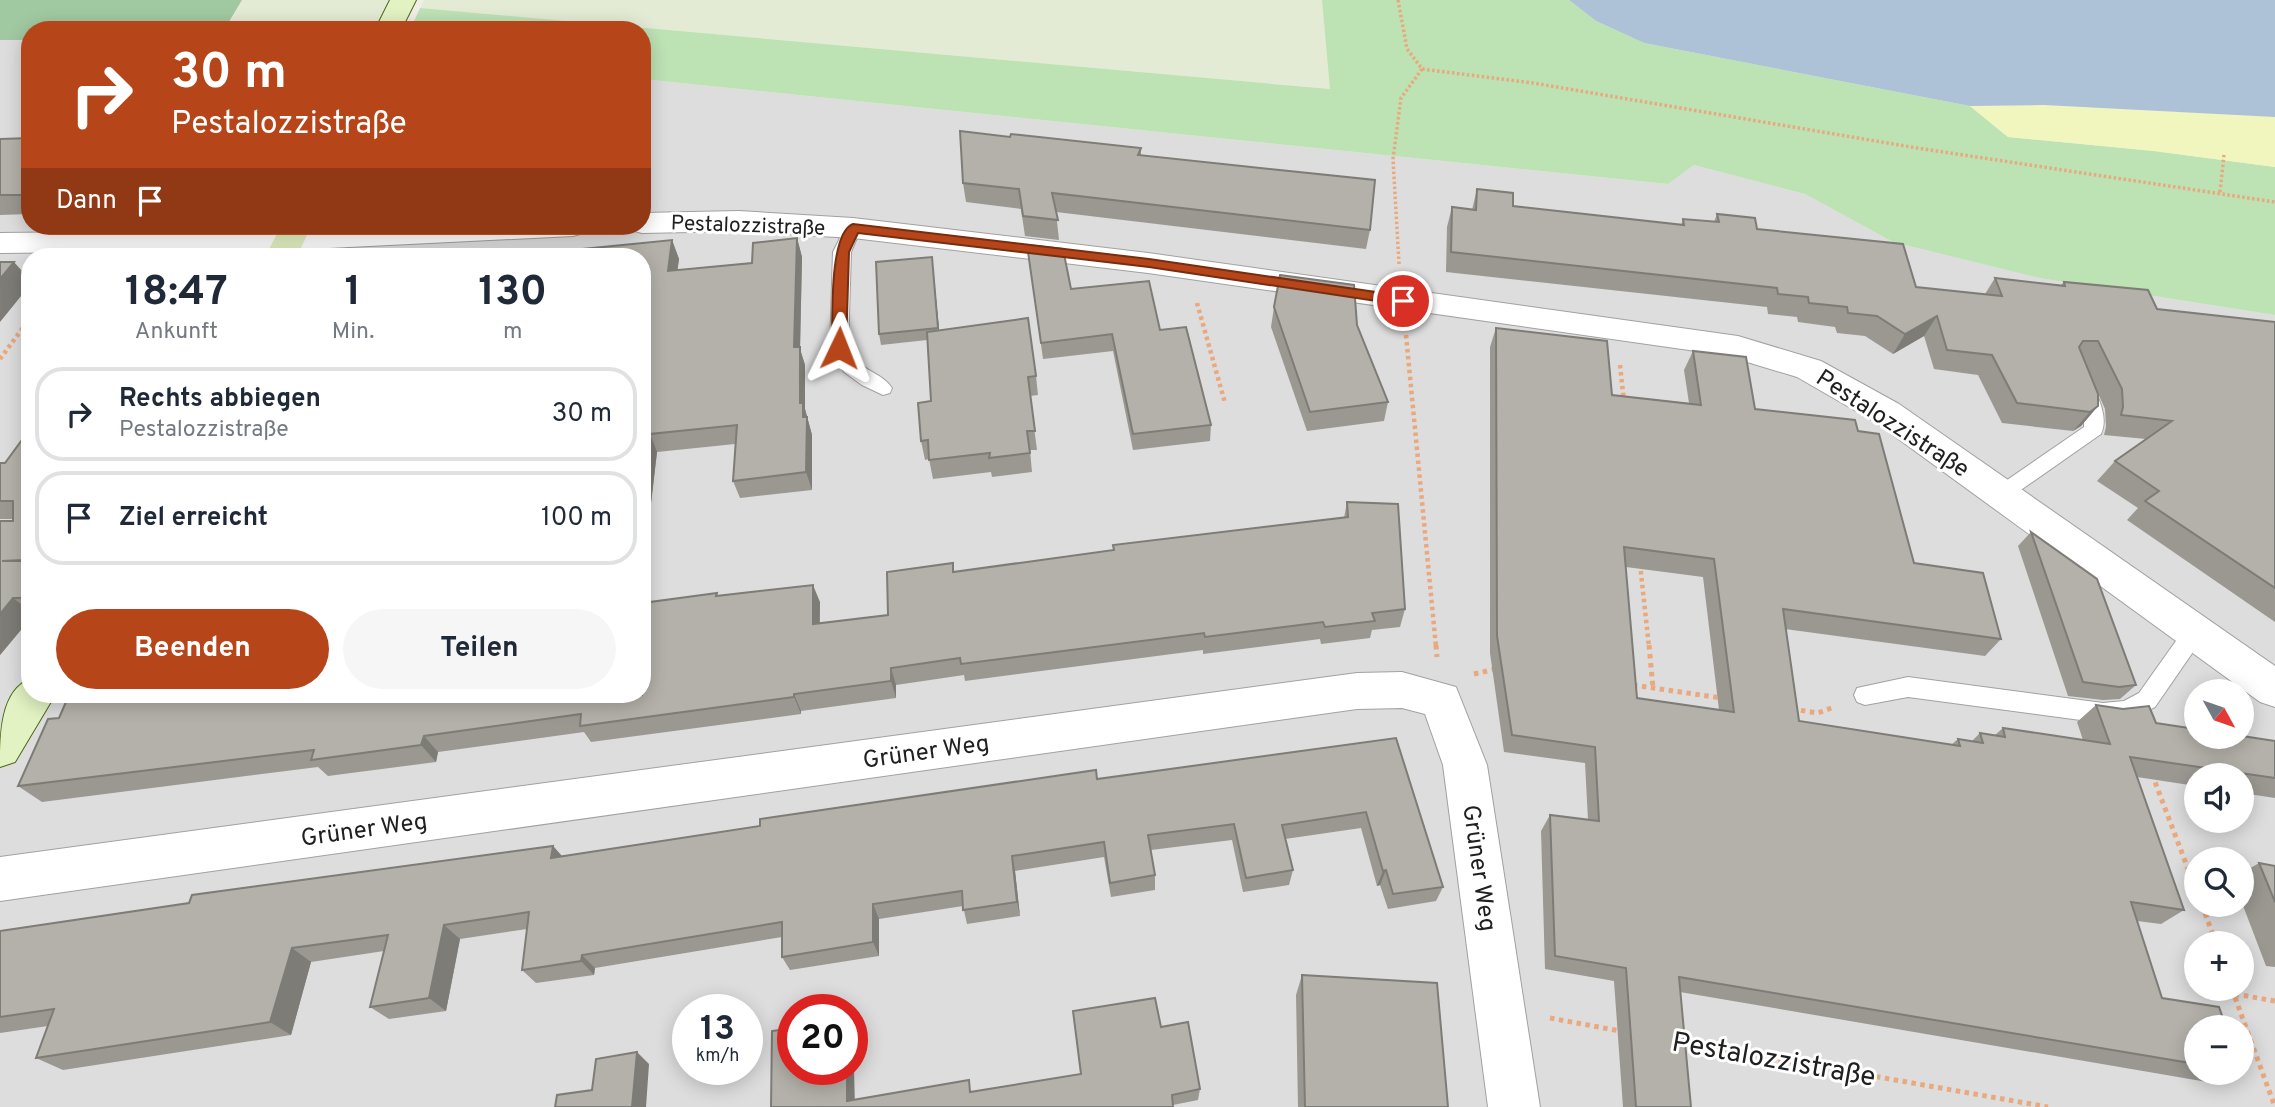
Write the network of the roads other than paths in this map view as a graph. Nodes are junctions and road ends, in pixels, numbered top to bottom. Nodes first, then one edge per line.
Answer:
1 (403, 0) edge
2 (392, 21) edge
3 (651, 223) edge
4 (853, 228) junction
5 (403, 235) edge
6 (289, 241) edge
7 (0, 243) edge
8 (2075, 368) edge
9 (883, 388) dead end
10 (2001, 494) junction
11 (2196, 631) junction
12 (2275, 689) edge
13 (1865, 695) road end
14 (29, 703) edge
15 (0, 748) edge
16 (0, 879) edge
17 (1514, 1107) edge

1 - 2 street
3 - 4 street, Pestalozzistraße
4 - 9 lane, Pestalozzistraße
4 - 10 street, Pestalozzistraße
5 - 6 street
6 - 7 street
8 - 10 lane
10 - 11 street, Pestalozzistraße
11 - 12 street, Pestalozzistraße
11 - 13 lane
14 - 15 street
16 - 17 street, Grüner Weg

